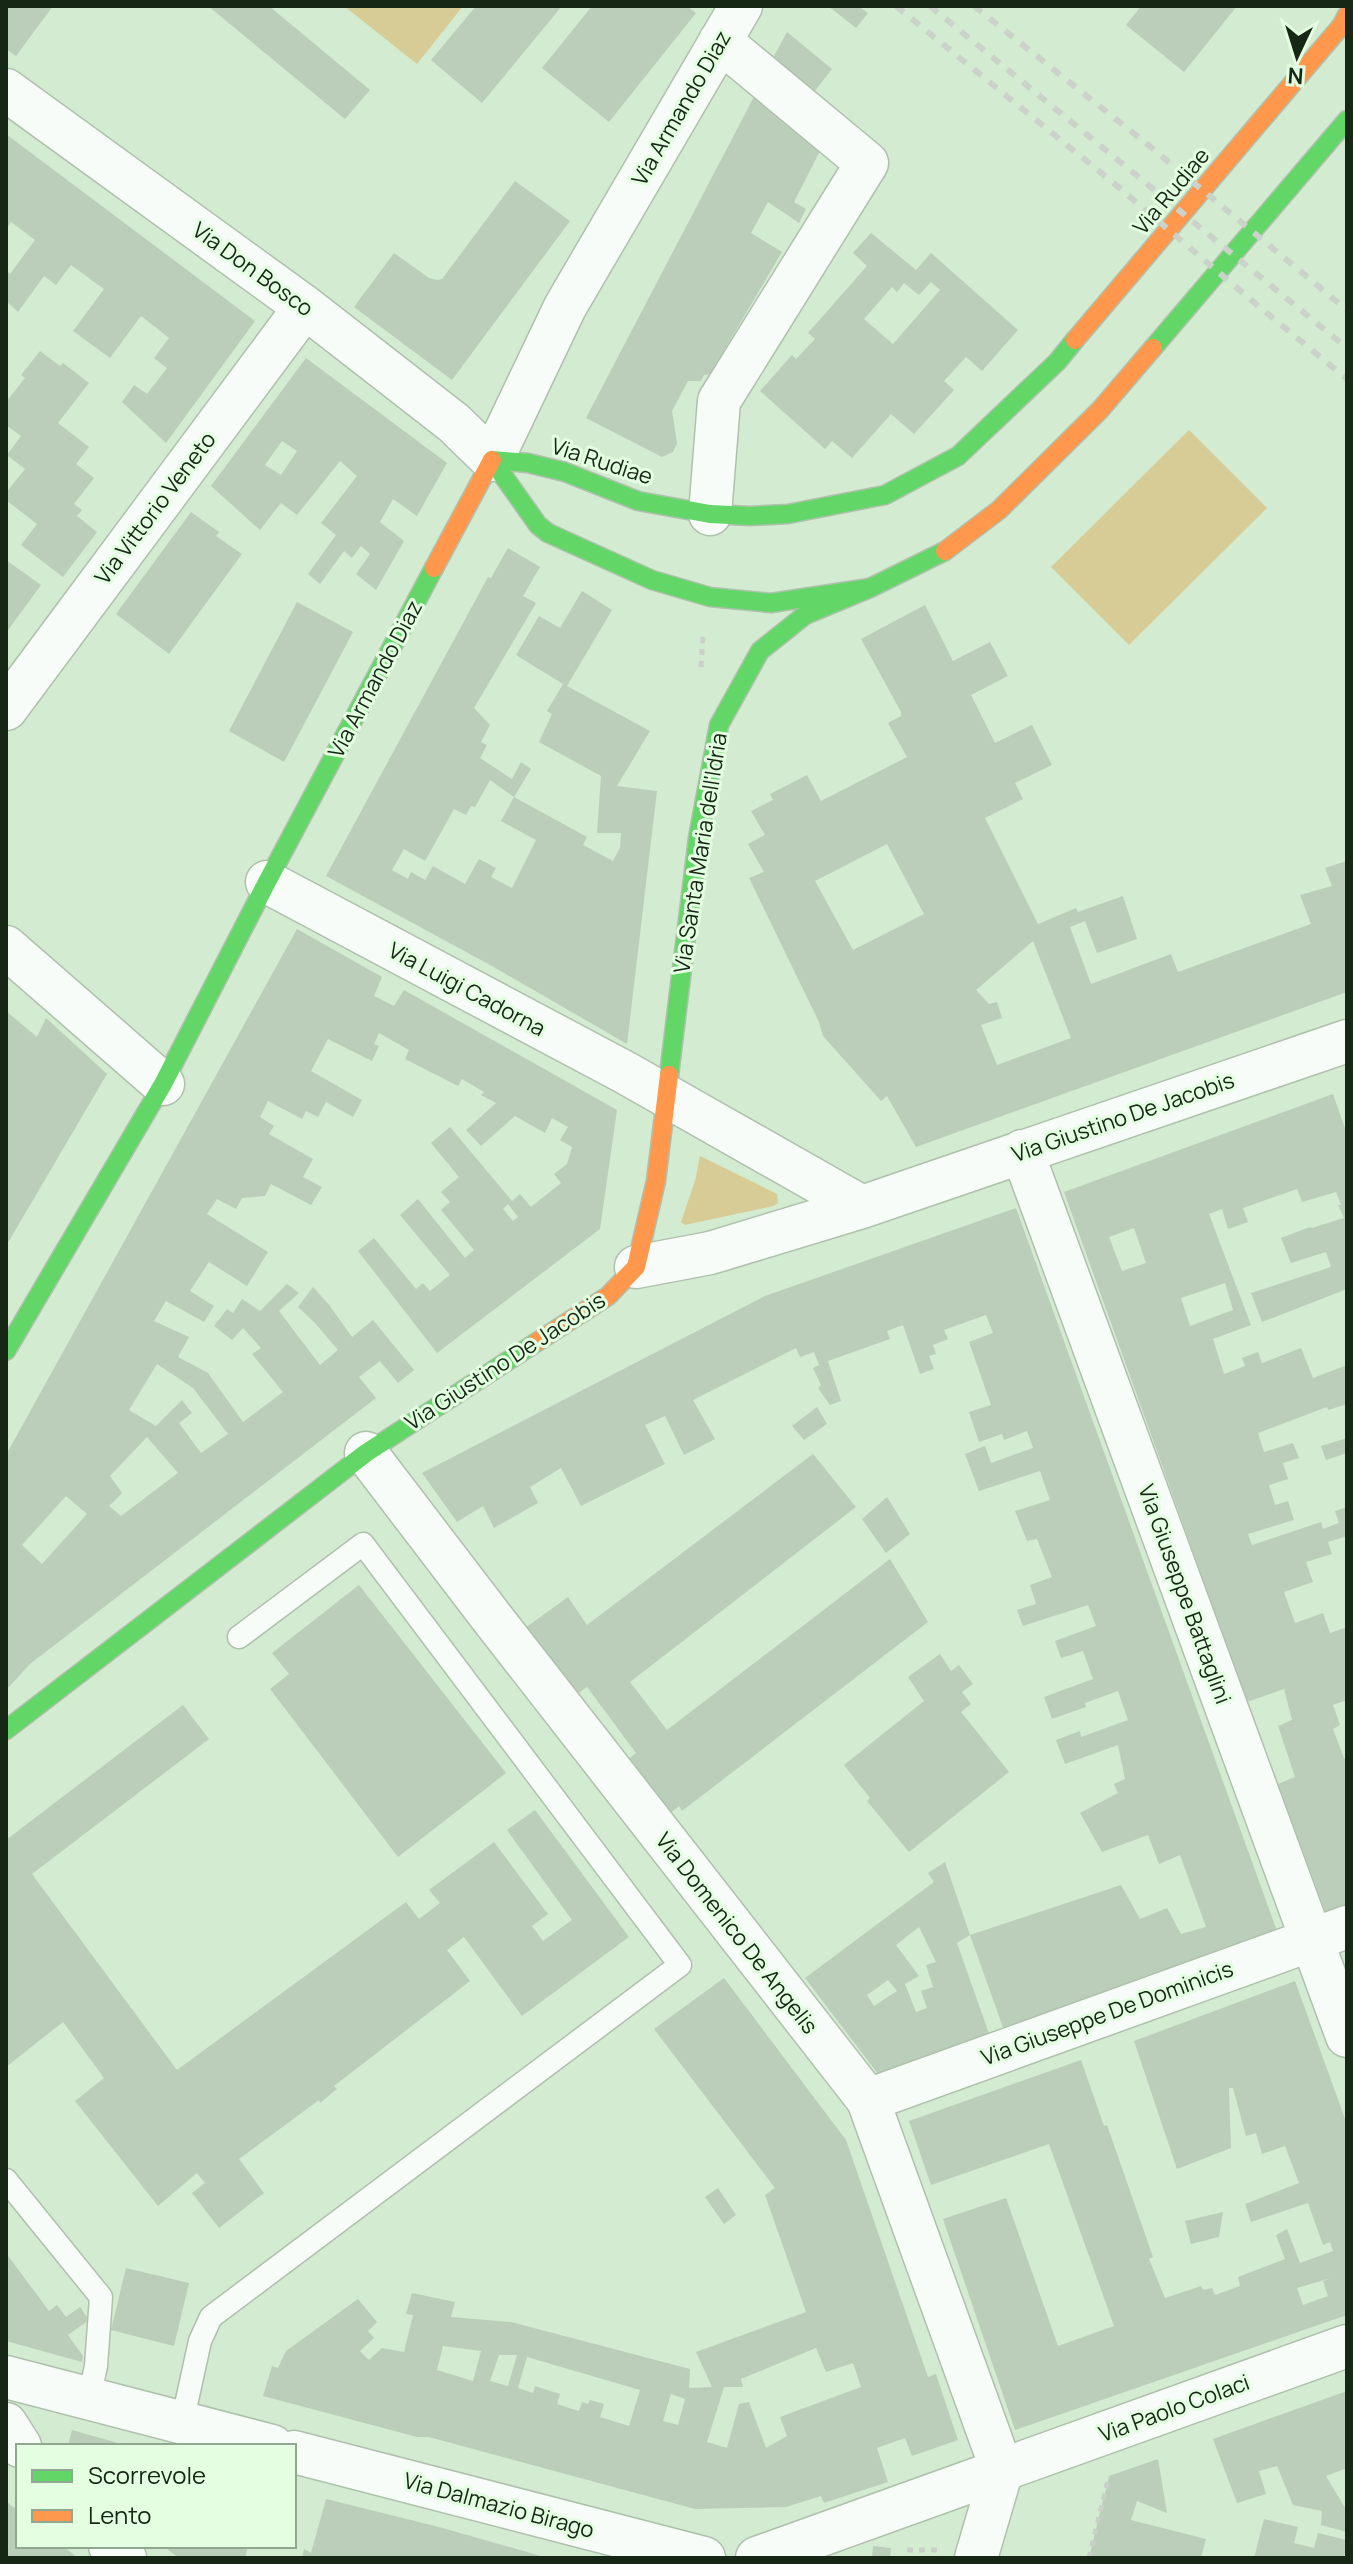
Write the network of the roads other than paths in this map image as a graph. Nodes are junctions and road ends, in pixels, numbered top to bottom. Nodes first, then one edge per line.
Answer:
1 (1347, 15) edge
2 (731, 24) edge
3 (6, 90) edge
4 (1347, 120) edge
5 (305, 307) junction
6 (492, 460) junction
7 (710, 514) junction
8 (870, 588) junction
9 (6, 709) edge
10 (267, 882) junction
11 (6, 947) edge
12 (1344, 1052) edge
13 (163, 1084) junction
14 (665, 1096) junction
15 (1022, 1151) junction
16 (862, 1207) junction
17 (636, 1267) junction
18 (6, 1351) edge
19 (366, 1453) junction
20 (239, 1637) dead end
21 (6, 1730) edge
22 (1329, 1933) edge
23 (1347, 2036) edge
24 (868, 2100) junction
25 (6, 2180) edge
26 (1347, 2346) edge
27 (6, 2377) edge
28 (89, 2399) junction
29 (182, 2423) junction
30 (6, 2424) edge
31 (19, 2444) edge
32 (264, 2444) edge
33 (296, 2453) edge
34 (1002, 2470) junction
35 (960, 2554) edge
36 (704, 2558) edge
37 (757, 2558) edge

1 - 7 main road, Via Rudiae
2 - 6 street, Via Armando Diaz
2 - 7 street
3 - 5 street, Via Don Bosco
4 - 8 main road
5 - 6 street, Via Don Bosco
5 - 9 street, Via Vittorio Veneto
6 - 7 main road, Via Rudiae
6 - 8 main road
6 - 10 main road, Via Armando Diaz
8 - 14 main road, Via Santa Maria dell'Idria
10 - 13 main road, Via Armando Diaz
10 - 14 street, Via Luigi Cadorna
11 - 13 street
12 - 15 street, Via Giustino De Jacobis
13 - 18 main road, Via Armando Diaz
14 - 16 street, Via Luigi Cadorna
14 - 17 main road, Via Santa Maria dell'Idria
15 - 16 street, Via Giustino De Jacobis
15 - 22 street, Via Giuseppe Battaglini
16 - 17 street, Via Giustino De Jacobis
17 - 19 main road, Via Giustino De Jacobis
19 - 21 main road, Via Giustino De Jacobis
19 - 24 street, Via Domenico De Angelis
20 - 29 lane
22 - 23 street, Via Giuseppe Battaglini
22 - 24 street, Via Giuseppe De Dominicis
24 - 34 street, Via Domenico De Angelis
25 - 28 lane
26 - 34 street, Via Paolo Colaci
27 - 28 street
28 - 29 street
29 - 32 street
30 - 31 street
33 - 36 street, Via Dalmazio Birago
34 - 35 street
34 - 37 street, Via Paolo Colaci

